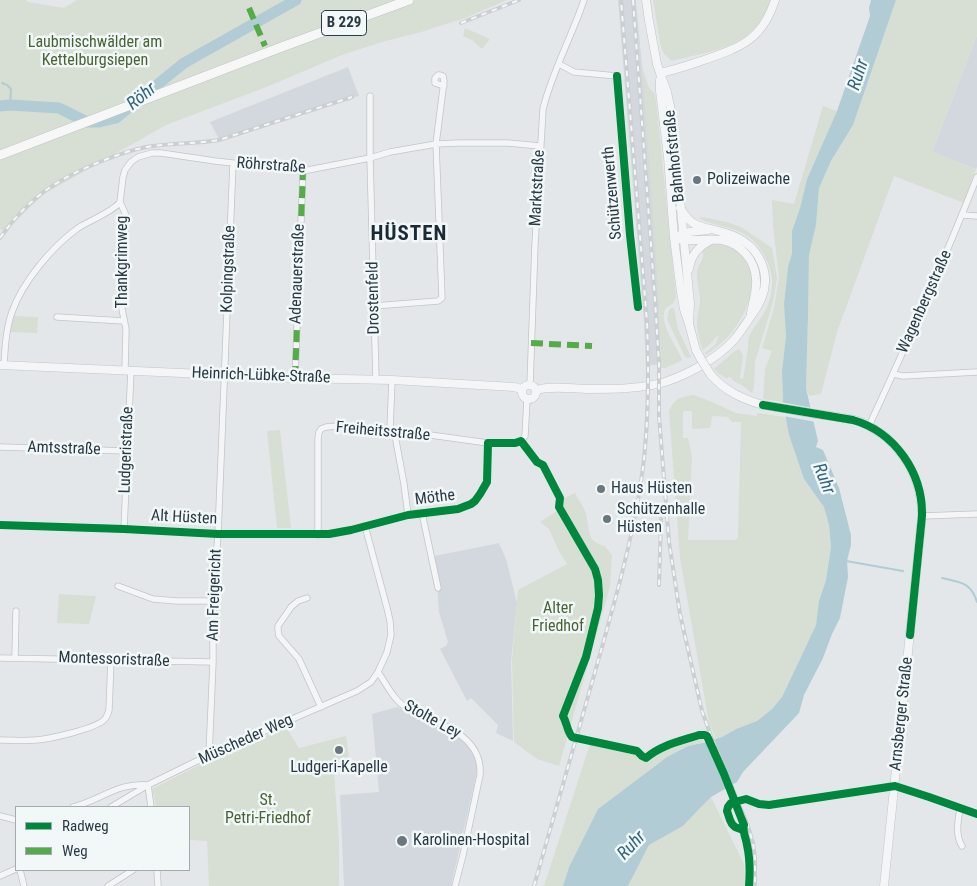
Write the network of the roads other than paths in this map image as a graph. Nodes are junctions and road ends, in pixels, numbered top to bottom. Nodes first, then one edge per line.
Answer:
1 (409, 0) edge
2 (584, 0) edge
3 (646, 0) edge
4 (775, 0) edge
5 (559, 64) junction
6 (660, 74) junction
7 (444, 86) dead end
8 (370, 96) dead end
9 (436, 144) junction
10 (540, 146) junction
11 (0, 155) edge
12 (370, 158) junction
13 (136, 159) joint
14 (233, 163) junction
15 (303, 171) junction
16 (977, 177) edge
17 (120, 202) junction
18 (680, 208) junction
19 (963, 215) junction
20 (977, 216) edge
21 (715, 230) junction
22 (683, 236) junction
23 (674, 238) junction
24 (711, 240) junction
25 (688, 276) junction
26 (374, 306) junction
27 (638, 307) dead end
28 (57, 317) dead end
29 (750, 318) junction
30 (124, 321) junction
31 (689, 324) junction
32 (2, 365) edge
33 (128, 370) junction
34 (977, 372) edge
35 (893, 374) junction
36 (224, 375) junction
37 (295, 378) junction
38 (376, 380) junction
39 (392, 380) junction
40 (533, 387) junction
41 (522, 390) junction
42 (527, 399) junction
43 (869, 426) junction
44 (392, 430) junction
45 (488, 443) junction
46 (0, 447) edge
47 (127, 451) junction
48 (422, 513) junction
49 (977, 514) edge
50 (408, 515) junction
51 (922, 516) junction
52 (0, 525) edge
53 (365, 526) junction
54 (124, 529) junction
55 (218, 534) junction
56 (318, 535) junction
57 (118, 586) dead end
58 (438, 588) dead end
59 (307, 598) dead end
60 (213, 601) junction
61 (16, 611) dead end
62 (14, 657) junction
63 (0, 658) edge
64 (112, 660) junction
65 (213, 662) junction
66 (378, 672) junction
67 (321, 707) junction
68 (0, 740) edge
69 (209, 755) junction
70 (148, 785) junction
71 (895, 786) junction
72 (769, 805) dead end
73 (76, 806) edge
74 (113, 806) edge
75 (151, 806) edge
76 (960, 808) junction
77 (977, 814) edge
78 (0, 816) edge
79 (15, 820) edge
80 (962, 846) dead end
81 (15, 871) edge
82 (18, 871) edge
83 (131, 871) edge
84 (157, 871) edge
85 (0, 876) edge
86 (24, 886) edge
87 (108, 886) edge
88 (158, 886) edge
89 (455, 886) edge
90 (884, 886) edge

1 - 11 main road, B 229
2 - 5 street, Marktstraße
3 - 6 street, Bahnhofstraße
4 - 6 street
5 - 10 street, Marktstraße
5 - 27 street, Schützenwerth
6 - 18 street, Bahnhofstraße
6 - 23 street, Bahnhofstraße
7 - 9 street
8 - 12 street, Drostenfeld
9 - 10 street, Röhrstraße
9 - 12 street, Röhrstraße
9 - 26 street
10 - 40 street, Marktstraße
12 - 15 street, Röhrstraße
12 - 26 street, Drostenfeld
13 - 14 street, Röhrstraße
13 - 17 street, Thankgrimweg
14 - 15 street, Röhrstraße
14 - 36 street, Kolpingstraße
15 - 37 street, Adenauerstraße
16 - 19 street, Wagenbergstraße
17 - 30 street, Thankgrimweg
17 - 32 street
18 - 21 street
18 - 22 street, Bahnhofstraße
19 - 20 street
19 - 35 street, Wagenbergstraße
21 - 22 street
21 - 29 street
22 - 23 street
22 - 24 street
22 - 25 street, Arnsberger Straße
23 - 31 street, Arnsberger Straße
24 - 25 street, Arnsberger Straße
24 - 29 street
25 - 31 street, Arnsberger Straße
26 - 38 street, Drostenfeld
28 - 30 street
29 - 40 street
30 - 33 street, Thankgrimweg
31 - 43 street, Arnsberger Straße, bridge
32 - 33 street, Heinrich-Lübke-Straße
33 - 36 street, Heinrich-Lübke-Straße
33 - 47 street, Ludgeristraße
34 - 35 street
35 - 43 street, Wagenbergstraße
36 - 37 street, Heinrich-Lübke-Straße
36 - 55 street, Am Freigericht
37 - 38 street, Heinrich-Lübke-Straße
38 - 39 street, Heinrich-Lübke-Straße
39 - 41 street, Heinrich-Lübke-Straße
39 - 44 street
40 - 41 street
40 - 42 street
41 - 42 street
42 - 45 street, Freiheitsstraße
43 - 51 street, Arnsberger Straße
44 - 45 street, Freiheitsstraße
44 - 50 street
44 - 56 street, Freiheitsstraße
45 - 48 street, Möthe
46 - 47 street, Amtsstraße
47 - 54 street, Ludgeristraße
48 - 50 street, Möthe
48 - 58 street
49 - 51 street
50 - 53 street, Möthe
51 - 71 street, Arnsberger Straße
52 - 54 street, Alt Hüsten
53 - 56 street, Alt Hüsten
53 - 66 street
54 - 55 street, Alt Hüsten
55 - 56 street, Alt Hüsten
55 - 60 street, Am Freigericht
57 - 60 street
59 - 67 street
60 - 65 street, Am Freigericht
61 - 62 street
62 - 63 street, Montessoristraße
62 - 64 street, Montessoristraße
64 - 65 street, Montessoristraße
64 - 68 street
65 - 69 street, Am Freigericht
66 - 67 street, Müscheder Weg
66 - 89 street, Stolte Ley
67 - 69 street, Müscheder Weg
69 - 70 street, Müscheder Weg
70 - 73 street
70 - 74 street, Müscheder Weg
70 - 75 street
71 - 72 street, Arnsberger Straße
71 - 76 street
71 - 90 street, Arnsberger Straße
76 - 77 street
76 - 80 street
78 - 79 street
81 - 85 street
82 - 86 street
83 - 87 street
84 - 88 street

